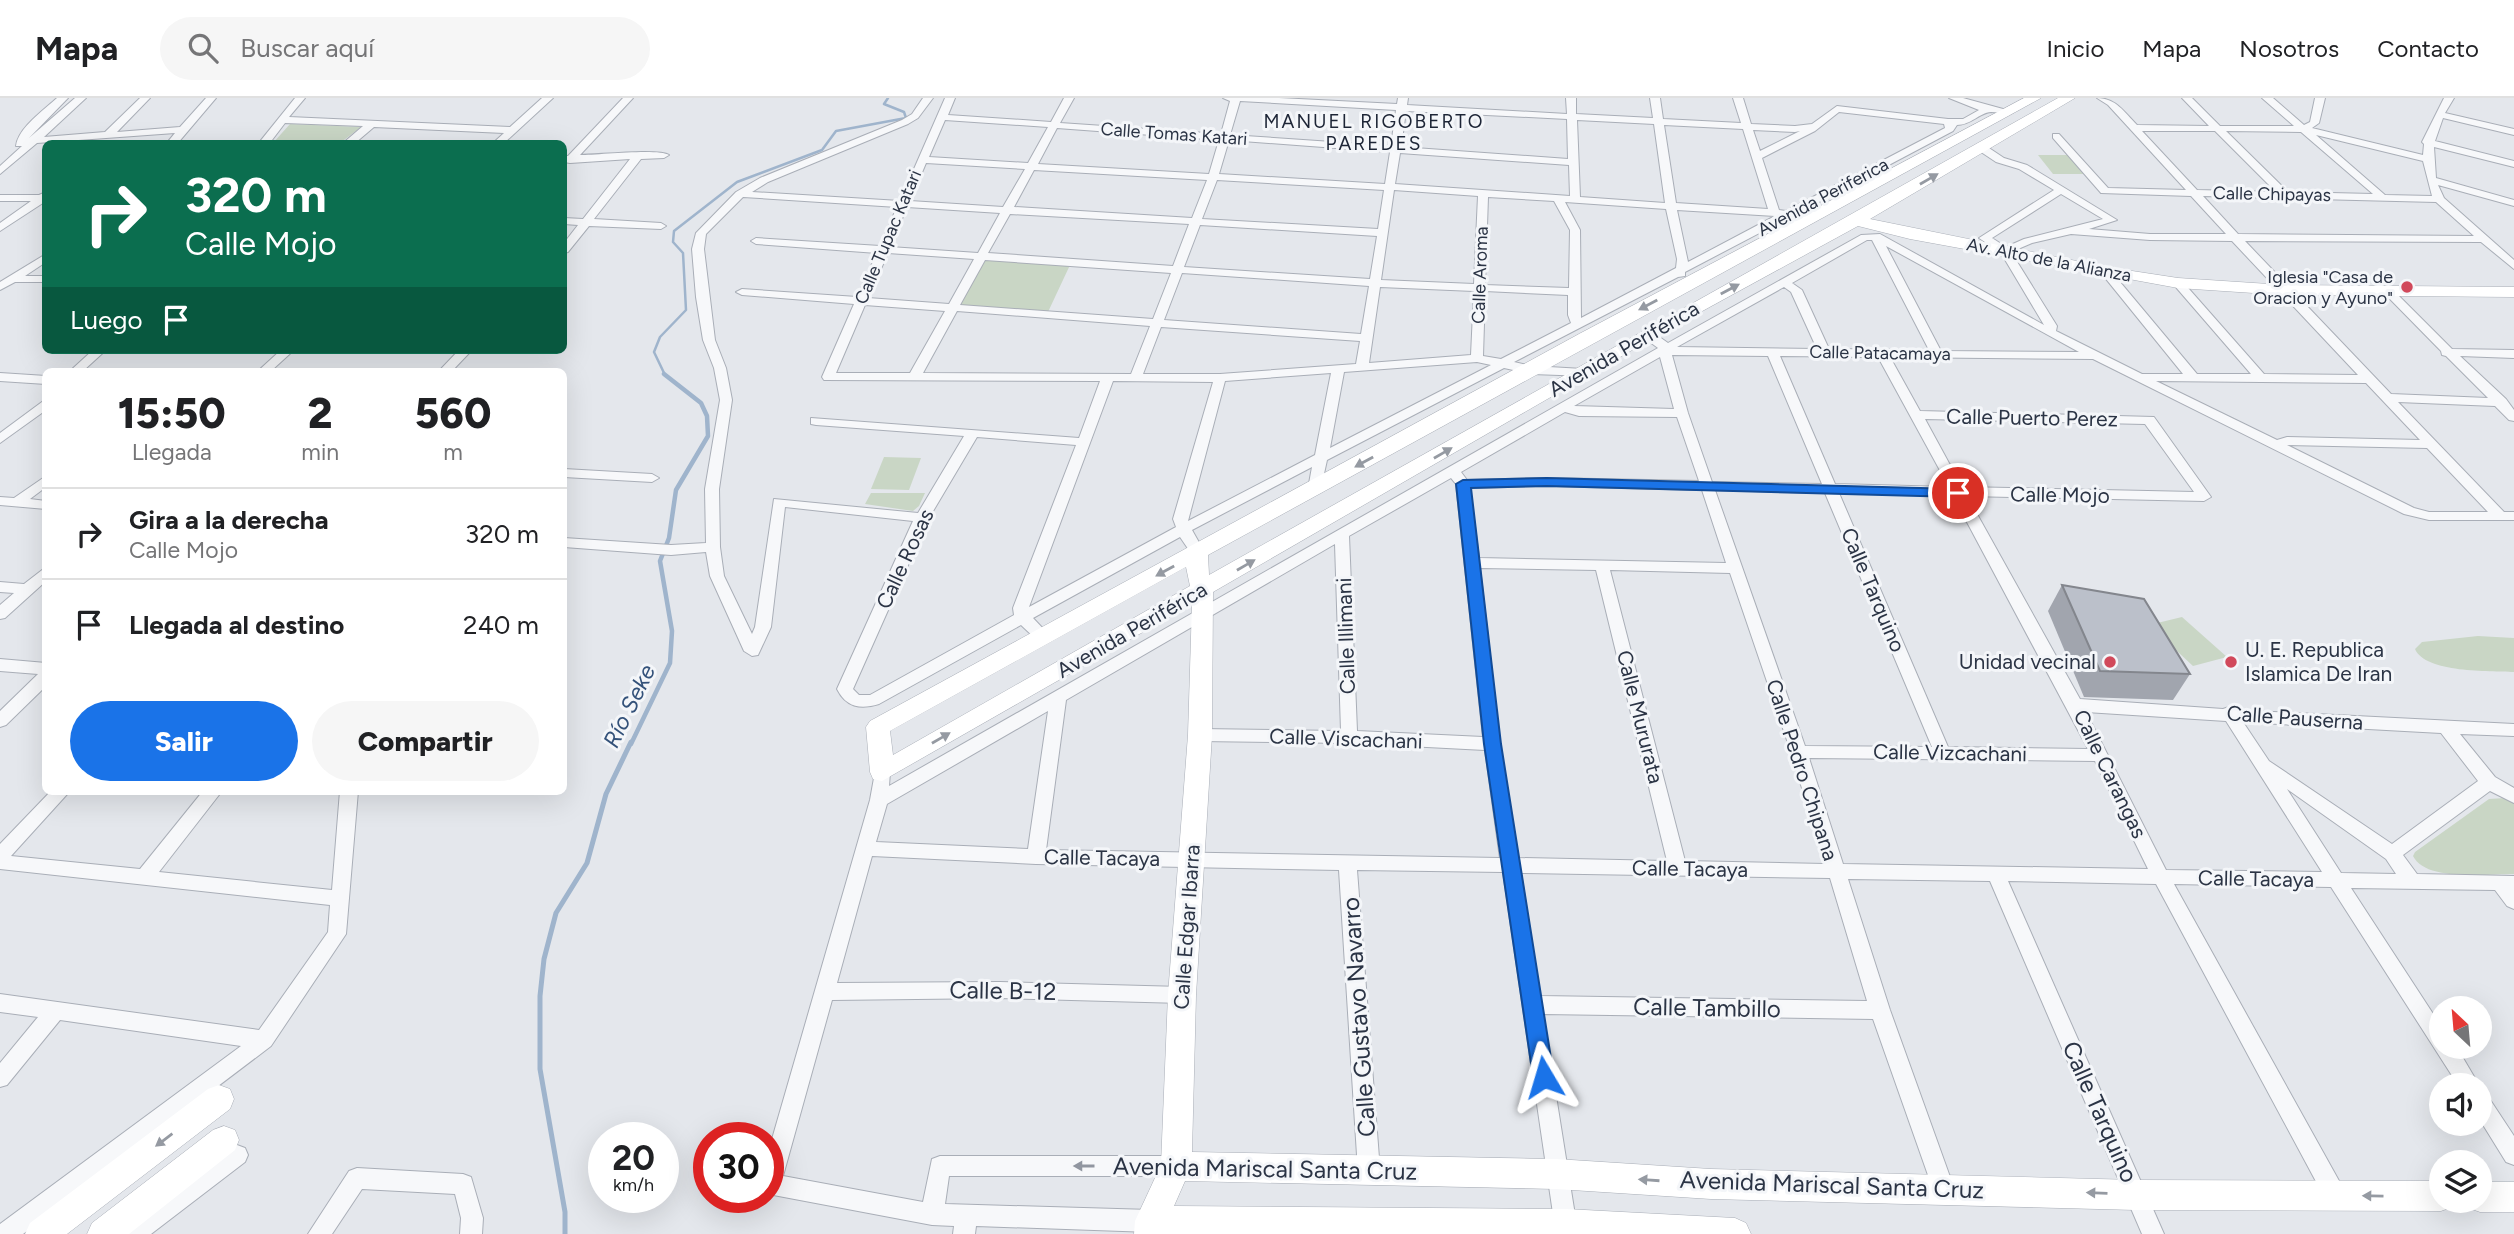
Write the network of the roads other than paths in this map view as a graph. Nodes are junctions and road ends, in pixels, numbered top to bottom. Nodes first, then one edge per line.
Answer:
1 (63, 98) edge
2 (81, 98) edge
3 (145, 98) edge
4 (211, 98) edge
5 (300, 98) edge
6 (548, 98) edge
7 (628, 98) edge
8 (928, 98) edge
9 (950, 98) edge
10 (1069, 98) edge
11 (1228, 98) edge
12 (1236, 98) edge
13 (1485, 98) edge
14 (1572, 98) edge
15 (1655, 98) edge
16 (1738, 98) edge
17 (1954, 98) edge
18 (2034, 98) edge
19 (2068, 98) edge
20 (2102, 98) edge
21 (2187, 98) edge
22 (2267, 98) edge
23 (2320, 98) edge
24 (2447, 98) edge
25 (1402, 102) edge
26 (1827, 102) dead end
27 (1837, 109) junction
28 (1987, 109) junction
29 (1484, 112) junction
30 (2009, 112) junction
31 (2440, 114) junction
32 (941, 117) junction
33 (1573, 117) junction
34 (282, 120) junction
35 (1658, 121) junction
36 (1948, 122) junction
37 (372, 124) junction
38 (1745, 126) junction
39 (1815, 126) junction
40 (1053, 127) junction
41 (2217, 127) junction
42 (2133, 128) junction
43 (182, 130) junction
44 (512, 130) junction
45 (2304, 130) junction
46 (1975, 131) junction
47 (2514, 132) edge
48 (2056, 136) dead end
49 (1224, 137) junction
50 (35, 140) junction
51 (103, 140) edge
52 (174, 140) edge
53 (266, 140) edge
54 (352, 140) edge
55 (501, 140) edge
56 (22, 141) junction
57 (2427, 142) junction
58 (1982, 148) junction
59 (1398, 149) junction
60 (639, 155) junction
61 (664, 155) dead end
62 (2, 156) edge
63 (1756, 157) junction
64 (568, 158) edge
65 (921, 160) junction
66 (2430, 160) junction
67 (1575, 162) junction
68 (2514, 164) edge
69 (1033, 166) junction
70 (0, 172) edge
71 (1213, 177) junction
72 (2432, 180) junction
73 (1390, 187) junction
74 (2062, 189) junction
75 (2193, 192) junction
76 (1483, 193) junction
77 (740, 194) junction
78 (2284, 194) junction
79 (2381, 196) junction
80 (42, 197) edge
81 (0, 198) edge
82 (42, 199) edge
83 (1559, 199) junction
84 (2439, 199) junction
85 (1576, 200) junction
86 (903, 202) junction
87 (2514, 203) edge
88 (1671, 206) junction
89 (1007, 209) junction
90 (1774, 212) junction
91 (1792, 214) junction
92 (1816, 216) junction
93 (1859, 219) junction
94 (567, 221) edge
95 (584, 222) junction
96 (1194, 222) junction
97 (661, 226) dead end
98 (0, 228) edge
99 (1882, 231) junction
100 (2073, 231) junction
101 (1384, 233) junction
102 (2234, 236) junction
103 (2482, 239) junction
104 (756, 241) dead end
105 (567, 246) edge
106 (883, 250) junction
107 (2004, 251) junction
108 (983, 256) junction
109 (42, 259) edge
110 (2514, 266) edge
111 (1176, 270) junction
112 (2106, 272) junction
113 (1685, 277) junction
114 (6, 279) edge
115 (42, 279) edge
116 (1374, 283) junction
117 (1785, 283) junction
118 (2178, 283) junction
119 (0, 287) edge
120 (1479, 289) junction
121 (2284, 290) junction
122 (2388, 291) junction
123 (742, 292) dead end
124 (1574, 292) junction
125 (2514, 292) edge
126 (861, 300) junction
127 (951, 307) junction
128 (1156, 323) junction
129 (1577, 323) junction
130 (2050, 333) junction
131 (1647, 334) junction
132 (1366, 338) junction
133 (1664, 351) junction
134 (1772, 351) junction
135 (1824, 352) junction
136 (2446, 352) junction
137 (95, 354) edge
138 (283, 354) edge
139 (462, 354) edge
140 (1882, 354) junction
141 (1937, 354) junction
142 (2514, 354) edge
143 (2097, 356) junction
144 (1477, 358) junction
145 (1503, 364) junction
146 (1362, 367) junction
147 (79, 368) edge
148 (267, 368) edge
149 (448, 368) edge
150 (1338, 369) junction
151 (1532, 370) junction
152 (1583, 373) junction
153 (915, 376) junction
154 (2192, 376) junction
155 (2259, 376) junction
156 (0, 377) edge
157 (1108, 377) junction
158 (1136, 377) junction
159 (2141, 377) junction
160 (1220, 378) junction
161 (2368, 379) junction
162 (42, 380) edge
163 (2388, 398) junction
164 (2498, 402) junction
165 (2514, 402) edge
166 (42, 406) edge
167 (1563, 407) junction
168 (1682, 413) junction
169 (1916, 415) junction
170 (2514, 417) edge
171 (2149, 420) joint
172 (816, 421) dead end
173 (972, 434) junction
174 (0, 439) edge
175 (1085, 442) junction
176 (2428, 443) junction
177 (2275, 445) junction
178 (1321, 459) junction
179 (567, 473) edge
180 (1458, 477) junction
181 (652, 478) dead end
182 (42, 483) edge
183 (1706, 487) junction
184 (1315, 489) junction
185 (1830, 490) junction
186 (1958, 493) junction
187 (0, 501) edge
188 (18, 502) junction
189 (42, 505) edge
190 (2507, 516) edge
191 (922, 518) junction
192 (1183, 529) junction
193 (1342, 535) junction
194 (567, 542) edge
195 (713, 547) junction
196 (1198, 553) junction
197 (1473, 563) junction
198 (1602, 566) junction
199 (1735, 568) junction
200 (42, 576) edge
201 (0, 587) edge
202 (27, 589) junction
203 (1203, 602) junction
204 (0, 614) edge
205 (1023, 617) junction
206 (1044, 637) junction
207 (0, 666) edge
208 (42, 669) edge
209 (42, 681) edge
210 (845, 689) joint
211 (1058, 697) junction
212 (2075, 705) junction
213 (2229, 713) junction
214 (0, 721) edge
215 (2446, 728) junction
216 (2514, 730) edge
217 (1200, 735) junction
218 (1349, 737) junction
219 (1492, 744) junction
220 (1798, 752) junction
221 (1942, 752) junction
222 (2101, 755) junction
223 (2262, 763) junction
224 (882, 772) junction
225 (2489, 782) junction
226 (57, 795) edge
227 (210, 795) edge
228 (349, 795) edge
229 (2514, 796) edge
230 (879, 800) junction
231 (865, 849) junction
232 (2392, 854) junction
233 (0, 856) edge
234 (1036, 857) junction
235 (1191, 860) junction
236 (0, 862) edge
237 (1348, 863) junction
238 (1511, 866) junction
239 (1678, 869) junction
240 (1836, 872) junction
241 (1996, 875) junction
242 (2161, 877) junction
243 (143, 879) junction
244 (2335, 880) junction
245 (2413, 882) junction
246 (2507, 883) edge
247 (339, 898) junction
248 (2514, 901) edge
249 (825, 992) junction
250 (1182, 995) junction
251 (0, 1003) edge
252 (1534, 1005) junction
253 (57, 1009) junction
254 (1880, 1010) junction
255 (2429, 1025) edge
256 (264, 1040) junction
257 (0, 1078) edge
258 (219, 1099) dead end
259 (2492, 1121) edge
260 (230, 1147) joint
261 (2514, 1155) edge
262 (1176, 1166) junction
263 (1369, 1171) junction
264 (1556, 1174) junction
265 (1943, 1188) junction
266 (2136, 1195) junction
267 (2335, 1195) junction
268 (2429, 1196) edge
269 (2492, 1197) edge
270 (2514, 1197) edge
271 (162, 1209) junction
272 (932, 1214) junction
273 (966, 1225) edge
274 (1150, 1228) edge
275 (1567, 1229) edge
276 (5, 1234) edge
277 (41, 1234) edge
278 (103, 1234) edge
279 (133, 1234) edge
280 (146, 1234) edge
281 (320, 1234) edge
282 (471, 1234) edge
283 (1735, 1234) edge
284 (2153, 1234) edge

1 - 56 street
2 - 50 street
3 - 51 street
4 - 43 street
5 - 34 street
6 - 44 street
7 - 64 street
8 - 77 street
9 - 32 street, Calle Tupac Katari
10 - 40 street
11 - 12 street
12 - 25 street
12 - 49 street
13 - 29 street
14 - 33 street
15 - 35 street
16 - 38 street
17 - 28 street
18 - 30 street
19 - 58 street, Avenida Periférica
20 - 42 street
21 - 41 street
22 - 45 street
23 - 45 street
24 - 31 street
25 - 29 street
25 - 59 street
26 - 27 street
27 - 36 street
27 - 39 street
28 - 30 street
28 - 36 street
29 - 33 street
30 - 46 street
31 - 47 street
31 - 57 street
32 - 40 street, Calle Tomas Katari
32 - 65 street, Calle Tupac Katari
33 - 35 street
33 - 67 street
34 - 37 street
34 - 53 street
35 - 38 street
35 - 88 street
36 - 46 street
36 - 91 street, Avenida Periferica
37 - 44 street
37 - 54 street
38 - 39 street
38 - 63 street
39 - 63 street
40 - 49 street, Calle Tomas Katari
40 - 69 street
41 - 42 street
41 - 45 street
41 - 78 street
42 - 75 street
43 - 51 street
43 - 52 street
44 - 55 street
45 - 66 street
45 - 79 street
46 - 92 street
48 - 75 street, Calle Chipayas
49 - 59 street, Calle Tomas Katari
49 - 71 street
50 - 51 street
50 - 56 street
50 - 70 street
56 - 62 street
57 - 66 street
57 - 68 street
58 - 74 street
93 -> 58 street, Avenida Periférica
59 - 67 street, Calle Tomas Katari
59 - 73 street
60 - 61 street
60 - 64 street
60 - 95 street
63 - 90 street
65 - 69 street
65 - 86 street, Calle Tupac Katari
66 - 72 street
67 - 85 street
69 - 71 street
69 - 89 street
71 - 73 street
71 - 96 street
72 - 84 street
72 - 87 street
73 - 76 street
73 - 101 street
74 - 100 street
74 - 107 street
75 - 78 street, Calle Chipayas
75 - 102 street
76 - 83 street
76 - 120 street, Calle Aroma
77 - 86 street
77 - 195 street
78 - 79 street, Calle Chipayas
79 - 84 street, Calle Chipayas
80 - 81 street
82 - 98 street
83 - 85 street
83 - 124 street
84 - 103 street
85 - 88 street
86 - 89 street
86 - 106 street, Calle Tupac Katari
88 - 90 street
88 - 113 street
89 - 96 street
89 - 108 street
90 - 91 street
91 - 92 street
91 - 113 street, Avenida Periferica
92 - 93 street, Av. Alto de la Alianza
92 - 113 street, Avenida Periférica
93 - 99 street, Av. Alto de la Alianza
131 -> 93 street, Avenida Periférica
94 - 95 street
95 - 97 street
95 - 105 street
96 - 101 street
96 - 111 street
99 - 107 street, Av. Alto de la Alianza
99 - 117 street
99 - 130 street
99 - 141 street
100 - 102 street
100 - 107 street
101 - 116 street
102 - 103 street
102 - 121 street
103 - 110 street
104 - 106 street
106 - 108 street
106 - 126 street, Calle Tupac Katari
107 - 112 street, Av. Alto de la Alianza
107 - 130 street
108 - 111 street
108 - 127 street
109 - 114 street
111 - 116 street
111 - 128 street
112 - 118 street, Av. Alto de la Alianza
112 - 154 street
113 - 129 street, Avenida Periferica
113 -> 151 street, Avenida Periférica
114 - 115 street
114 - 119 street
116 - 120 street
116 - 132 street
117 - 133 street
117 - 135 street
118 - 121 street, Av. Alto de la Alianza
118 - 155 street
120 - 124 street
120 - 144 street, Calle Aroma
121 - 122 street
121 - 161 street
122 - 125 street
122 - 136 street
123 - 126 street
124 - 129 street
126 - 127 street
126 - 153 street, Calle Tupac Katari
127 - 128 street
127 - 153 street
128 - 132 street
128 - 158 street
129 - 145 street, Avenida Periferica
130 - 143 street
131 - 133 street
131 - 152 street, Avenida Periférica
132 - 146 street
133 - 134 street, Calle Patacamaya
133 - 167 street
133 - 168 street, Calle Pedro Chipana
134 - 135 street, Calle Patacamaya
134 - 185 street, Calle Tarquino
135 - 140 street, Calle Patacamaya
136 - 142 street
136 - 164 street
137 - 147 street
138 - 148 street
139 - 149 street
140 - 141 street, Calle Patacamaya
140 - 169 street, Calle Carangas
141 - 143 street, Calle Patacamaya
143 - 159 street
144 - 145 street
144 - 146 street
145 - 151 street
145 - 178 street, Avenida Periferica
146 - 150 street
150 - 160 street
150 - 178 street
151 - 152 street
151 -> 184 street, Avenida Periférica
203 -> 152 street, Avenida Periférica
153 - 157 street
154 - 155 street
154 - 159 street
155 - 161 street
156 - 162 street
157 - 158 street
157 - 175 street
158 - 160 street
159 - 177 street
160 - 192 street
161 - 163 street
163 - 164 street
163 - 176 street
164 - 165 street
164 - 170 street
166 - 174 street
167 - 168 street
167 - 180 street
168 - 183 street, Calle Pedro Chipana
169 - 171 street, Calle Puerto Perez
169 - 186 street, Calle Carangas
171 - 186 street, Calle Mojo
172 - 173 street
173 - 175 street
173 - 191 street, Calle Rosas
175 - 205 street
176 - 177 street
176 - 190 street
177 - 190 street
178 - 184 street
178 - 192 street, Avenida Periferica
179 - 181 street
180 - 183 street, Calle Mojo
180 - 193 street
180 - 197 street
182 - 188 street
183 - 185 street, Calle Mojo
183 - 199 street, Calle Pedro Chipana
184 - 196 street, Avenida Periférica
185 - 186 street, Calle Mojo
185 - 221 street, Calle Tarquino
186 - 212 street, Calle Carangas
187 - 188 street
188 - 189 street
191 - 195 street
191 - 210 street, Calle Rosas
192 - 196 street
192 - 205 street, Avenida Periferica
193 - 203 street
193 - 218 street, Calle Illimani
194 - 195 street
196 - 203 street, Calle Edgar Ibarra
196 -> 206 street, Avenida Periférica
197 - 198 street
197 - 219 street
198 - 199 street
198 - 239 street, Calle Mururata
199 - 220 street, Calle Pedro Chipana
200 - 202 street
201 - 202 street
202 - 204 street
203 - 211 street
203 - 217 street, Calle Edgar Ibarra
224 -> 203 street, Avenida Periférica
205 - 206 street
205 - 210 street, Avenida Periferica
206 - 224 street, Avenida Periférica
207 - 208 street
209 - 214 street
211 - 230 street
211 - 234 street
212 - 213 street, Calle Pauserna
212 - 222 street, Calle Carangas
213 - 215 street, Calle Pauserna
213 - 223 street
215 - 216 street, Calle Pauserna
215 - 225 street
217 - 218 street, Calle Viscachani
217 - 235 street, Calle Edgar Ibarra
218 - 219 street, Calle Viscachani
219 - 238 street
220 - 221 street, Calle Vizcachani
220 - 240 street, Calle Pedro Chipana
221 - 222 street, Calle Vizcachani
222 - 242 street, Calle Carangas
223 - 232 street
223 - 244 street
224 - 230 street
225 - 229 street
225 - 232 street
226 - 233 street
227 - 243 street
228 - 247 street
230 - 231 street
231 - 234 street, Calle Tacaya
231 - 249 street
232 - 245 street
234 - 235 street, Calle Tacaya
235 - 237 street, Calle Tacaya
235 - 250 street, Calle Edgar Ibarra
236 - 243 street
237 - 238 street, Calle Tacaya
237 - 263 street, Calle Gustavo Navarro
238 - 239 street, Calle Tacaya
238 - 252 street
239 - 240 street, Calle Tacaya
240 - 241 street, Calle Tacaya
240 - 254 street, Calle Pedro Chipana
241 - 242 street, Calle Tacaya
241 - 266 street, Calle Tarquino
242 - 244 street, Calle Tacaya
242 - 267 street, Calle Carangas
243 - 247 street
244 - 245 street, Calle Tacaya
244 - 255 street
245 - 246 street, Calle Tacaya
246 - 248 street
247 - 256 street
249 - 250 street, Calle B-12
249 - 272 street
250 - 262 street, Calle Edgar Ibarra
251 - 253 street
252 - 254 street, Calle Tambillo
252 - 264 street
253 - 256 street
253 - 257 street
254 - 265 street, Calle Pedro Chipana
256 - 276 street
258 -> 277 street
259 - 261 street
260 - 271 street
260 - 278 street
262 - 263 street, Avenida Mariscal Santa Cruz
262 -> 272 street, Avenida Mariscal Santa Cruz
262 - 274 street, Calle Edgar Ibarra
263 - 264 street, Avenida Mariscal Santa Cruz
265 -> 264 street, Avenida Mariscal Santa Cruz
264 - 275 street
266 -> 265 street, Avenida Mariscal Santa Cruz
266 - 267 street, Avenida Mariscal Santa Cruz
266 - 284 street, Calle Tarquino
268 -> 267 street, Avenida Mariscal Santa Cruz
269 - 270 street
271 - 279 street
271 - 280 street
272 - 273 street
273 - 274 street
274 - 275 street
275 - 283 street
281 - 282 street

